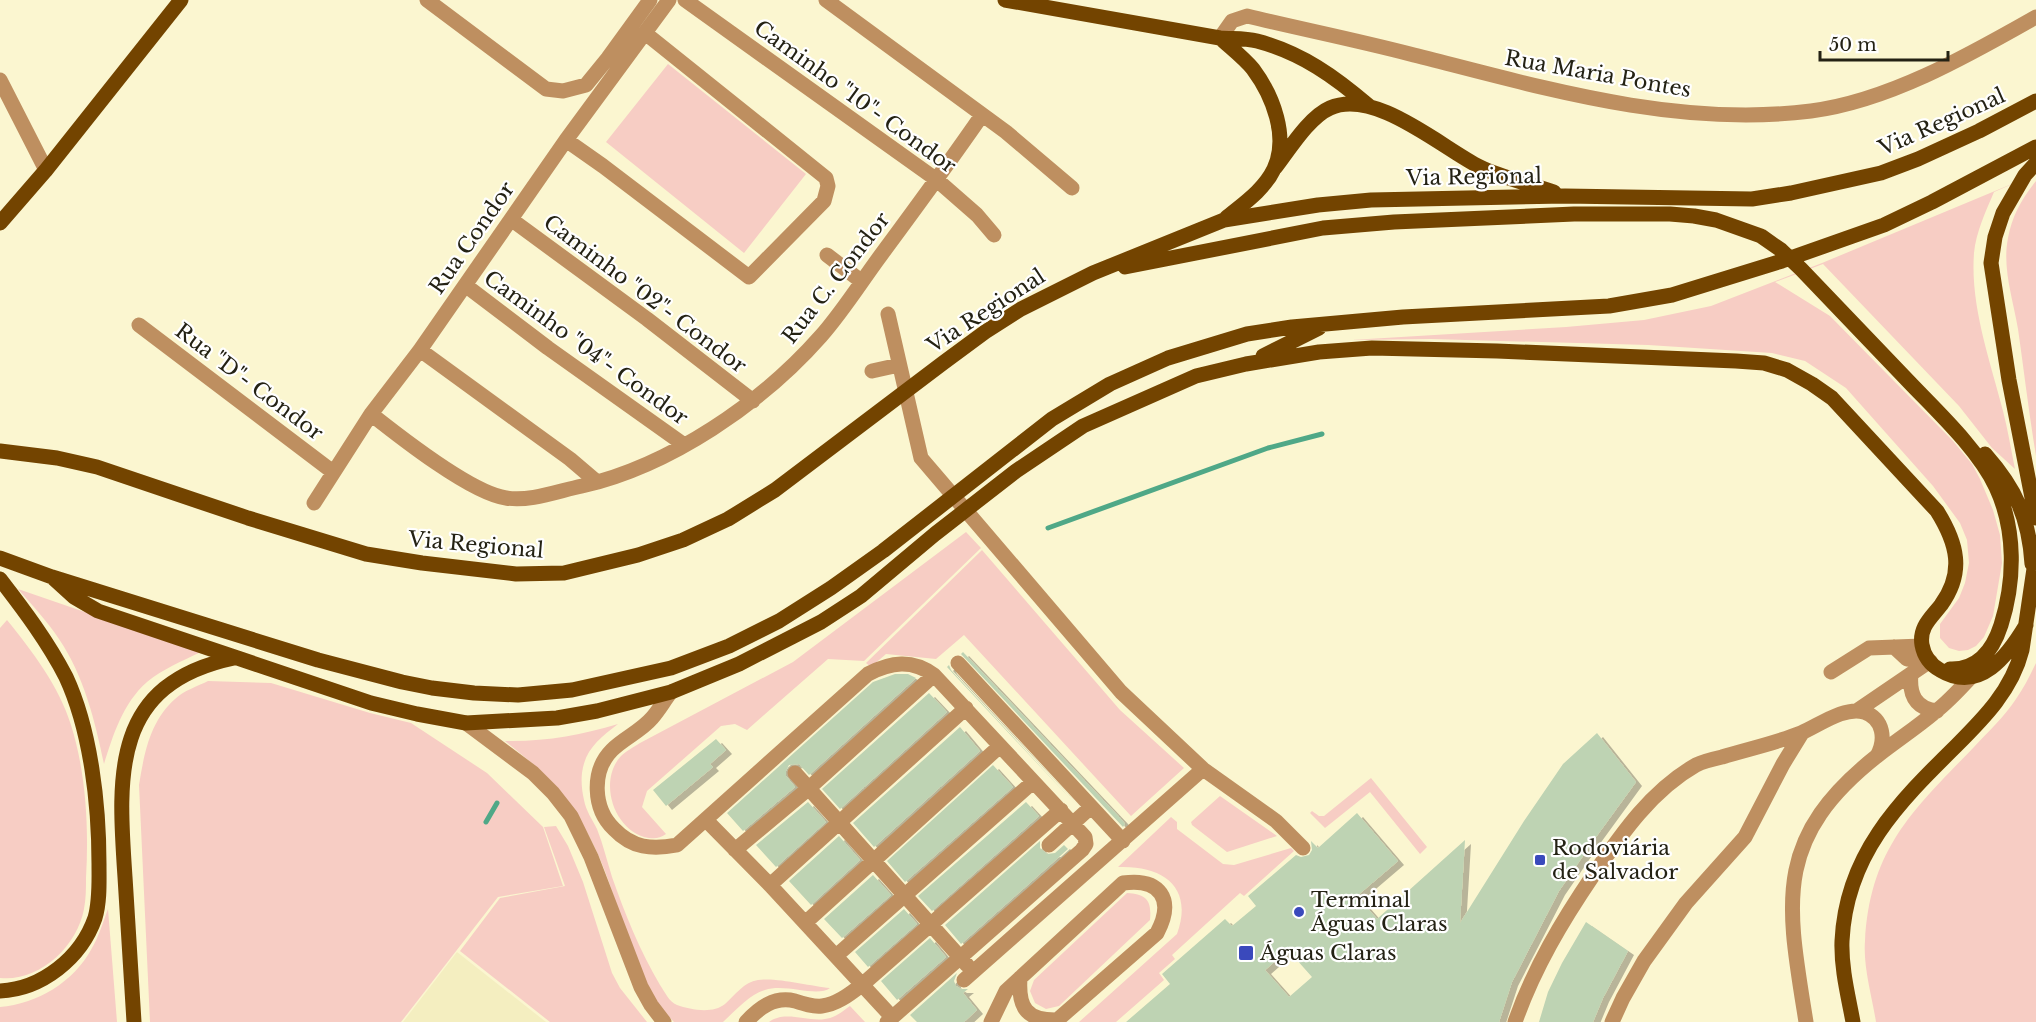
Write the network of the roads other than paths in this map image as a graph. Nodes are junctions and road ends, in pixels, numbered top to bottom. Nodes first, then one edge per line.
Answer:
1 (181, 0) edge
2 (428, 0) edge
3 (650, 0) edge
4 (669, 0) edge
5 (685, 0) edge
6 (826, 0) edge
7 (1005, 0) edge
8 (2036, 17) edge
9 (645, 33) junction
10 (1220, 38) junction
11 (0, 80) edge
12 (2036, 101) edge
13 (1369, 106) junction
14 (982, 115) junction
15 (566, 140) junction
16 (2036, 147) edge
17 (2036, 163) edge
18 (1275, 168) junction
19 (46, 170) junction
20 (937, 180) junction
21 (1072, 188) dead end
22 (1565, 196) junction
23 (512, 220) junction
24 (1224, 220) junction
25 (0, 223) edge
26 (994, 235) dead end
27 (827, 255) dead end
28 (1093, 273) junction
29 (861, 281) junction
30 (465, 285) junction
31 (888, 314) dead end
32 (1330, 323) junction
33 (139, 325) dead end
34 (420, 350) junction
35 (1246, 364) junction
36 (899, 365) junction
37 (873, 371) dead end
38 (753, 401) junction
39 (371, 414) junction
40 (1949, 423) junction
41 (683, 444) junction
42 (0, 451) edge
43 (333, 472) junction
44 (597, 482) junction
45 (314, 503) dead end
46 (2036, 518) edge
47 (2036, 555) edge
48 (0, 558) edge
49 (2033, 573) junction
50 (52, 577) junction
51 (0, 579) edge
52 (2026, 624) junction
53 (1922, 646) junction
54 (1894, 647) junction
55 (237, 657) junction
56 (958, 663) dead end
57 (1933, 664) junction
58 (1831, 672) dead end
59 (1911, 674) junction
60 (934, 675) junction
61 (1971, 677) junction
62 (671, 692) junction
63 (966, 708) junction
64 (1858, 710) junction
65 (1937, 711) junction
66 (466, 723) junction
67 (1802, 733) junction
68 (999, 746) junction
69 (1876, 756) junction
70 (1203, 769) junction
71 (795, 773) dead end
72 (1033, 782) junction
73 (808, 789) junction
74 (1091, 807) junction
75 (1061, 810) junction
76 (706, 820) junction
77 (1074, 823) junction
78 (839, 824) junction
79 (1123, 842) junction
80 (1049, 845) dead end
81 (1304, 848) dead end
82 (735, 850) junction
83 (873, 861) junction
84 (770, 885) junction
85 (904, 896) junction
86 (805, 923) junction
87 (932, 925) junction
88 (836, 956) junction
89 (960, 958) junction
90 (1020, 978) junction
91 (863, 984) junction
92 (0, 991) edge
93 (890, 1019) edge
94 (1056, 1021) edge
95 (134, 1022) edge
96 (664, 1022) edge
97 (746, 1022) edge
98 (991, 1022) edge
99 (1515, 1022) edge
100 (1612, 1022) edge
101 (1806, 1022) edge
102 (1853, 1022) edge

1 - 19 main road
2 - 3 street
4 - 9 street, Rua Condor
5 - 20 street, Caminho "10"- Condor
6 - 14 street
7 - 10 main road
8 - 10 street, Rua Maria Pontes
9 - 15 street, Rua Condor
9 - 15 street
10 - 13 main road
10 - 18 main road
11 - 19 street
12 - 22 main road, Via Regional
13 - 18 main road
13 - 22 main road
14 - 20 street, Rua C. Condor
14 - 21 street
15 - 23 street, Rua Condor
16 - 32 main road
17 - 46 main road
18 - 24 main road
19 - 25 main road
20 - 26 street, Caminho "10"- Condor
20 - 29 street, Rua C. Condor
22 - 24 main road, Via Regional
23 - 30 street, Rua Condor
23 - 38 street, Caminho "02"- Condor
24 - 28 main road, Via Regional
27 - 29 street
28 - 40 main road
28 - 42 main road, Via Regional
29 - 38 street, Rua C. Condor
30 - 34 street, Rua Condor
30 - 41 street, Caminho "04"- Condor
31 - 36 street
32 - 35 main road
32 - 50 main road
33 - 43 street, Rua "D"- Condor
34 - 39 street, Rua Condor
34 - 44 street
35 - 53 main road
35 - 62 main road
36 - 37 street
36 - 70 street
38 - 41 street, Rua C. Condor
39 - 43 street, Rua Condor
39 - 44 street, Rua C. Condor
40 - 49 main road
40 - 57 main road
41 - 44 street, Rua C. Condor
43 - 45 street, Rua Condor
47 - 49 main road
48 - 50 main road
49 - 52 main road
50 - 55 main road
51 - 92 main road
52 - 61 main road
52 - 102 main road
53 - 54 street
53 - 57 main road
54 - 57 street
54 - 58 street
55 - 66 main road
55 - 95 main road
56 - 74 street
57 - 59 street
57 - 61 main road
59 - 64 street
59 - 65 street
60 - 63 street
60 - 73 street
60 - 76 street
61 - 65 street
62 - 66 main road
62 - 76 street
63 - 68 street
63 - 78 street
64 - 67 street
64 - 69 street
65 - 69 street
66 - 96 street
67 - 99 street
67 - 100 street
68 - 72 street
68 - 83 street
69 - 101 street
70 - 79 street
70 - 81 street
71 - 73 street
72 - 75 street
72 - 85 street
73 - 78 street
73 - 82 street
74 - 77 street
74 - 79 street
75 - 77 street
75 - 87 street
76 - 82 street
77 - 80 street
77 - 89 street
78 - 83 street
78 - 84 street
79 - 89 street
82 - 84 street
83 - 85 street
83 - 86 street
84 - 86 street
85 - 87 street
85 - 88 street
86 - 88 street
87 - 89 street
87 - 91 street
88 - 91 street
89 - 93 street
90 - 94 street
90 - 94 street
90 - 98 street
91 - 93 street
91 - 97 street

